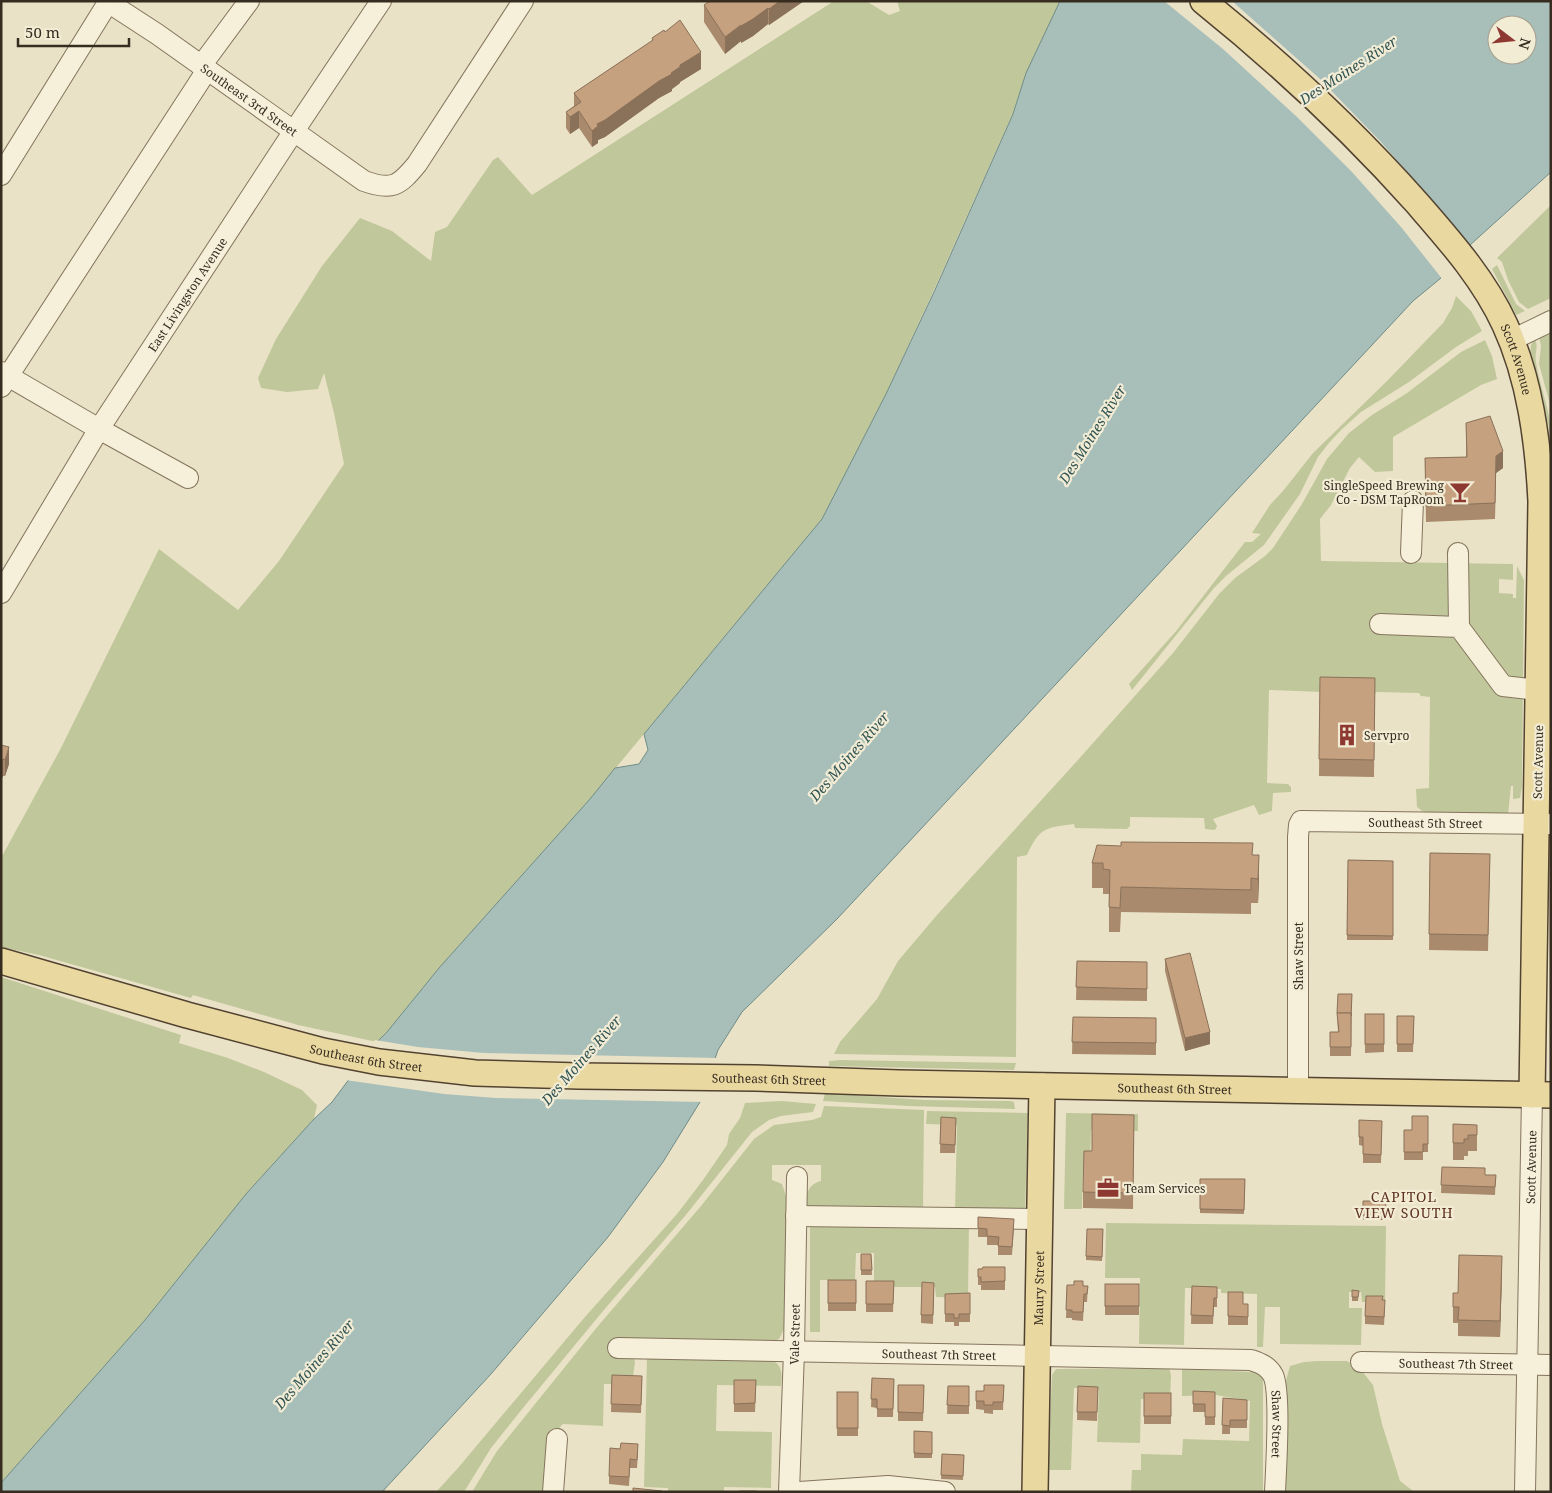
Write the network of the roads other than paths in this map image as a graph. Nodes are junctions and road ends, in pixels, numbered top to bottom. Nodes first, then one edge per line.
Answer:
1 (110, 1) edge
2 (249, 1) edge
3 (381, 1) edge
4 (522, 1) edge
5 (1203, 1) edge
6 (204, 68) junction
7 (294, 131) junction
8 (1, 175) edge
9 (1551, 321) edge
10 (1512, 340) junction
11 (3, 378) edge
12 (99, 429) junction
13 (188, 478) dead end
14 (1413, 502) dead end
15 (1411, 553) dead end
16 (1458, 553) dead end
17 (1546, 553) edge
18 (1, 593) edge
19 (1380, 624) dead end
20 (1459, 627) junction
21 (1538, 690) junction
22 (1302, 821) joint
23 (1544, 824) edge
24 (1, 961) edge
25 (1042, 1086) junction
26 (1298, 1091) junction
27 (1541, 1095) edge
28 (797, 1177) dead end
29 (796, 1216) junction
30 (1040, 1219) junction
31 (618, 1348) dead end
32 (794, 1351) junction
33 (1037, 1357) junction
34 (1361, 1362) dead end
35 (1261, 1363) joint
36 (1527, 1365) junction
37 (1551, 1366) edge
38 (557, 1439) dead end
39 (553, 1492) edge
40 (789, 1492) edge
41 (799, 1492) edge
42 (945, 1492) edge
43 (1035, 1492) edge
44 (1275, 1492) edge
45 (1525, 1492) edge

1 - 6 street, Southeast 3rd Street
1 - 8 street
2 - 6 street
3 - 7 street, East Livingston Avenue
4 - 7 street, Southeast 3rd Street
5 - 10 main road, Scott Avenue
6 - 7 street, Southeast 3rd Street
6 - 11 street
7 - 12 street, East Livingston Avenue
9 - 10 street
10 - 17 main road, Scott Avenue
11 - 12 street
12 - 13 street
12 - 18 street, East Livingston Avenue
14 - 15 street
16 - 20 street
17 - 21 main road, Scott Avenue
19 - 20 street
20 - 21 street
21 - 23 main road, Scott Avenue
22 - 23 street, Southeast 5th Street
22 - 26 street, Shaw Street
23 - 27 main road, Scott Avenue
24 - 25 main road, Southeast 6th Street
25 - 26 main road, Southeast 6th Street
25 - 30 main road, Maury Street
26 - 27 main road, Southeast 6th Street
27 - 36 street, Scott Avenue
28 - 29 street, Vale Street
29 - 30 street
29 - 32 street, Vale Street
30 - 33 main road, Maury Street
31 - 32 street, Southeast 7th Street
32 - 33 street, Southeast 7th Street
32 - 40 street, Vale Street
33 - 35 street, Southeast 7th Street
33 - 43 main road, Maury Street
34 - 36 street, Southeast 7th Street
35 - 44 street, Shaw Street
36 - 37 street, Southeast 7th Street
36 - 45 street, Scott Avenue
38 - 39 street
41 - 42 street

